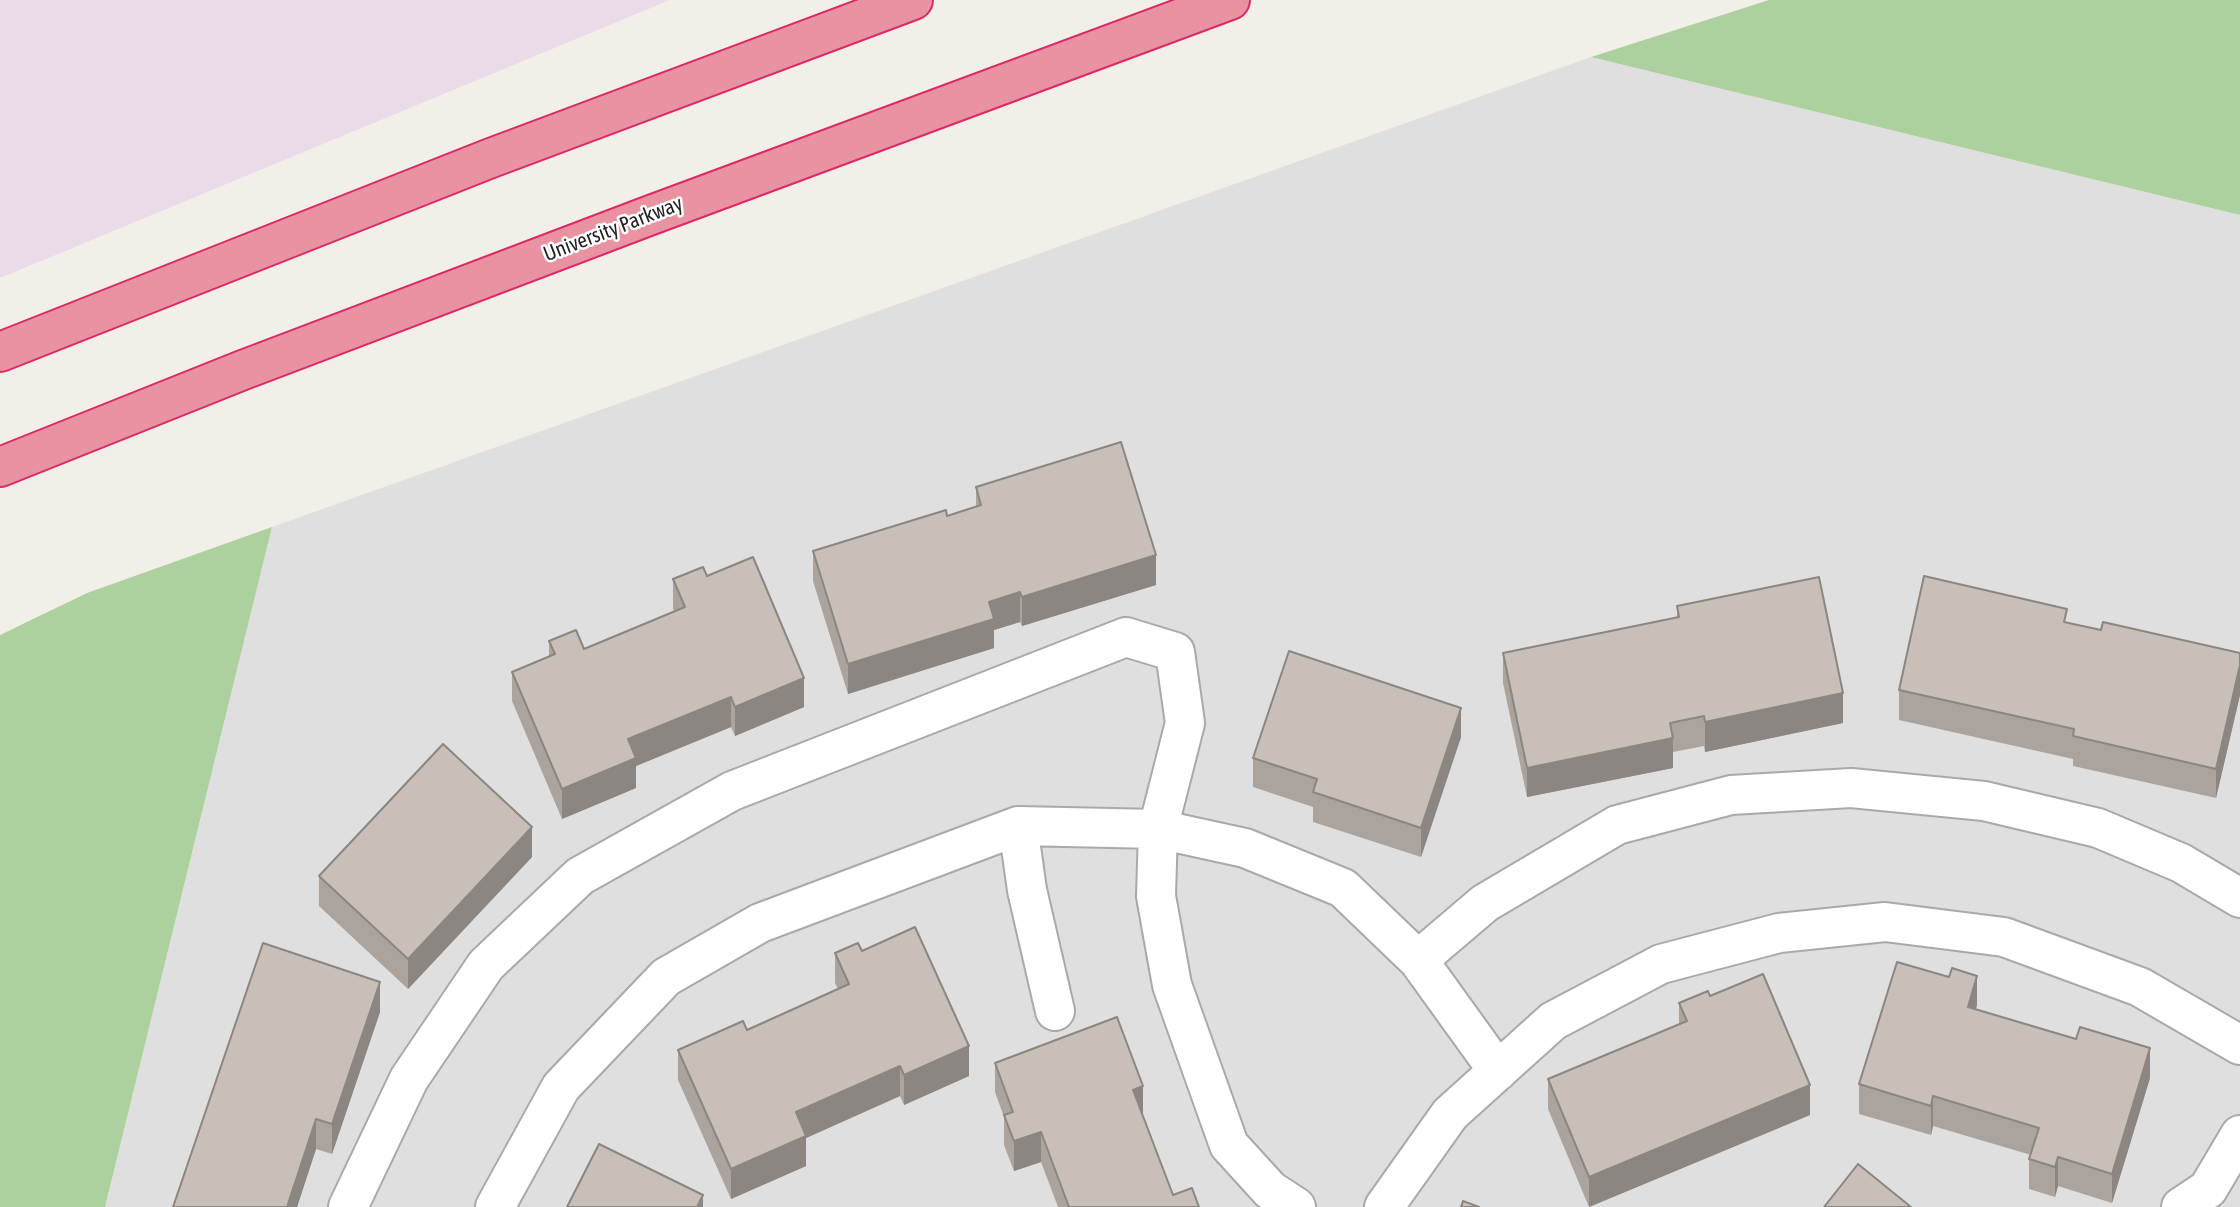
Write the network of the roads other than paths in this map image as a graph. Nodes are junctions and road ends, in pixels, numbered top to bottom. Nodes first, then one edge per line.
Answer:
1 (913, 0) edge
2 (1230, 0) edge
3 (0, 352) edge
4 (0, 467) edge
5 (1018, 825) junction
6 (1158, 829) junction
7 (2240, 898) edge
8 (1418, 960) junction
9 (1055, 1011) dead end
10 (2240, 1045) edge
11 (1498, 1071) junction
12 (2240, 1135) edge
13 (348, 1207) edge
14 (495, 1207) edge
15 (1296, 1207) edge
16 (1384, 1207) edge
17 (2181, 1207) edge

1 - 3 highway
2 - 4 highway, University Parkway
5 - 6 street
5 - 9 street
5 - 14 street
6 - 8 street
6 - 13 street
6 - 15 street
7 - 8 street
8 - 11 street
10 - 11 street
11 - 16 street
12 - 17 street

